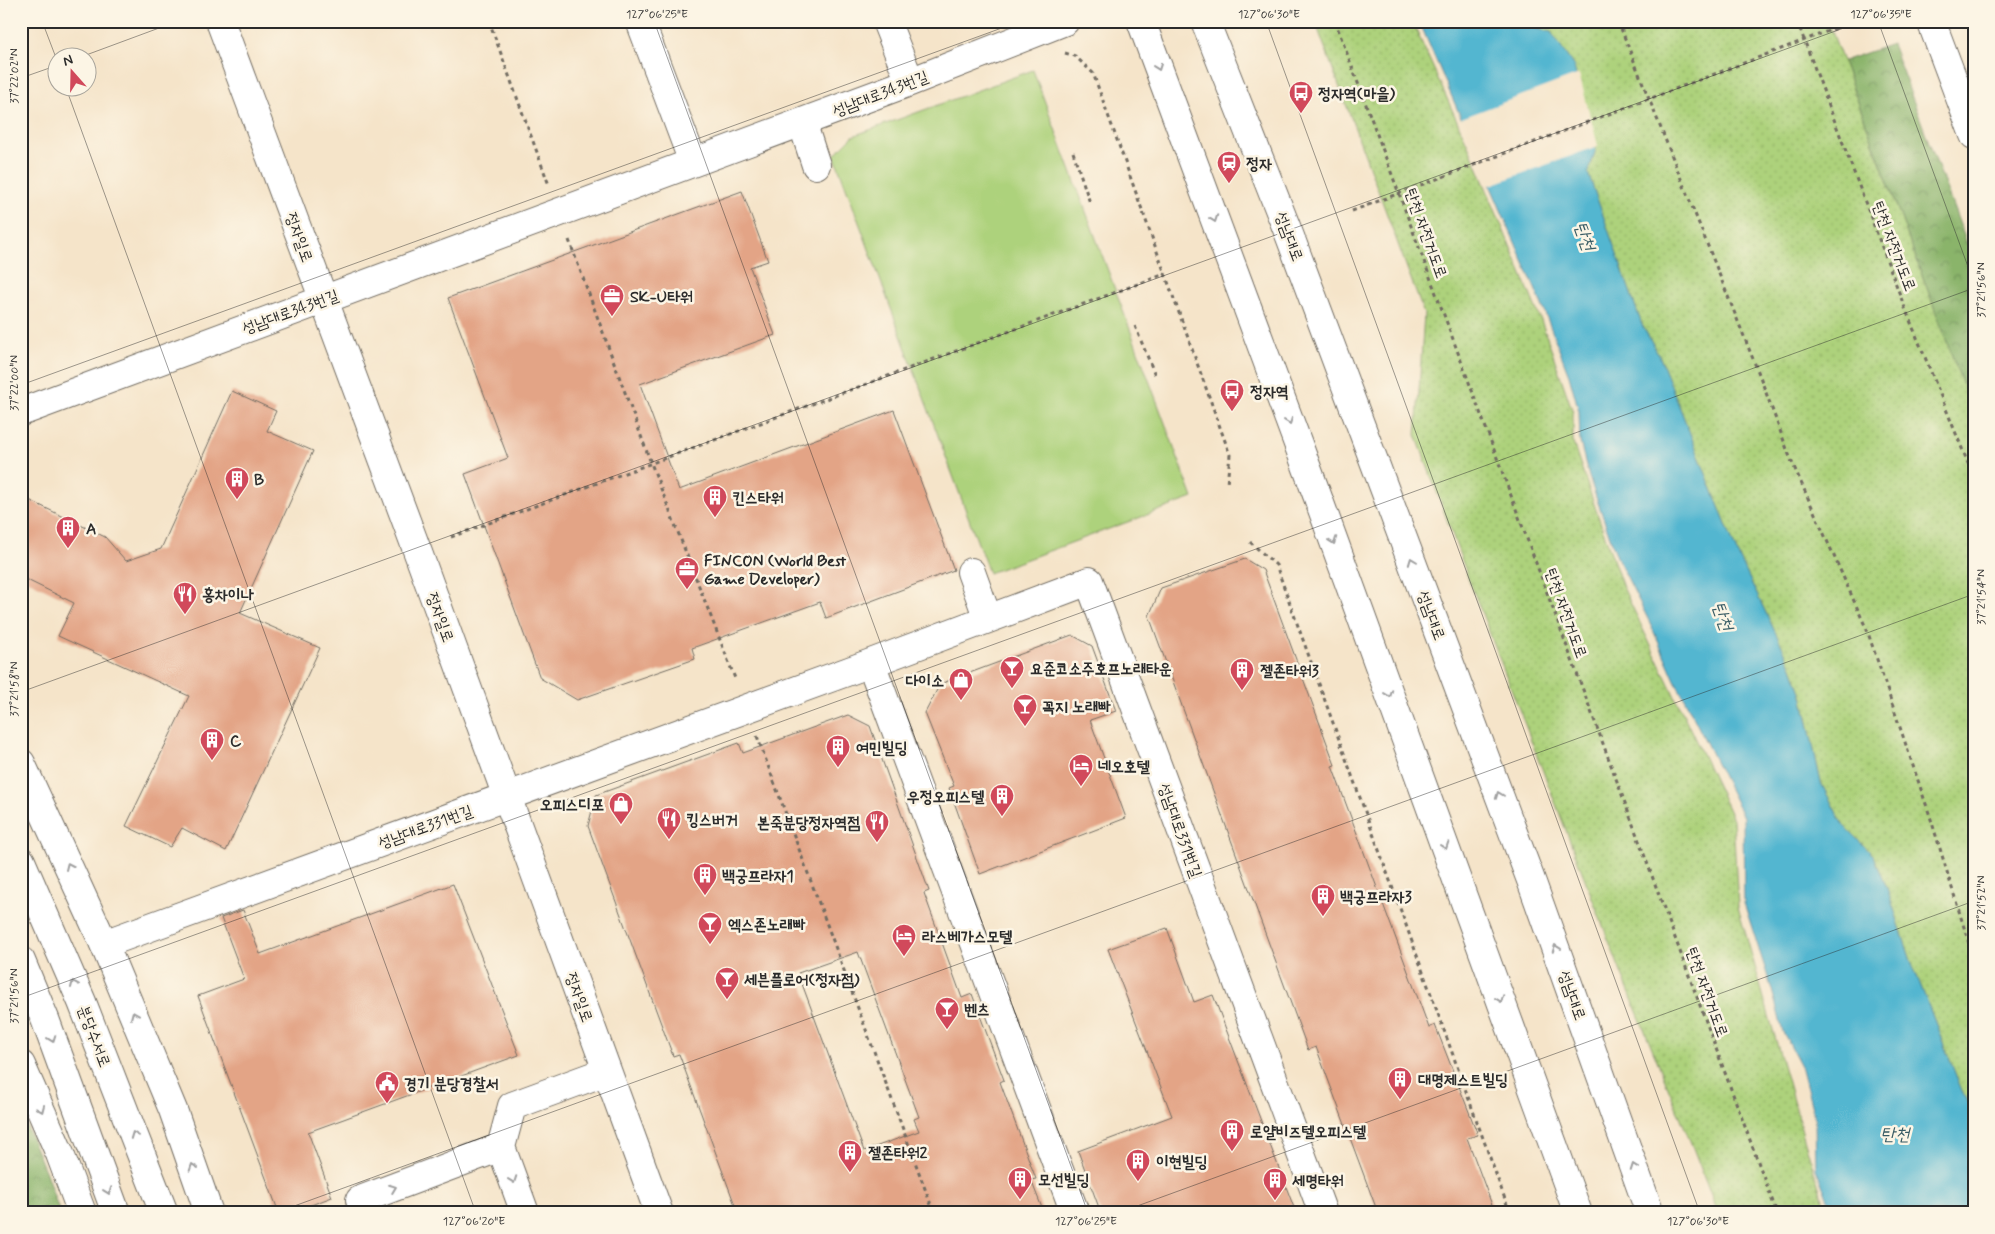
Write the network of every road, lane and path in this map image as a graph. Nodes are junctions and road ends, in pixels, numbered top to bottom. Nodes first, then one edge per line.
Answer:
1 (220, 21) edge
2 (489, 21) edge
3 (640, 21) edge
4 (886, 21) edge
5 (1065, 21) edge
6 (1141, 21) edge
7 (1205, 21) edge
8 (1335, 21) edge
9 (1618, 21) edge
10 (1797, 21) edge
11 (1855, 21) edge
12 (1931, 21) edge
13 (1064, 53) dead end
14 (910, 82) junction
15 (802, 122) junction
16 (1974, 135) edge
17 (1073, 152) dead end
18 (693, 162) junction
19 (816, 165) dead end
20 (1090, 203) dead end
21 (1352, 211) dead end
22 (559, 212) junction
23 (1165, 274) junction
24 (323, 299) junction
25 (1135, 326) dead end
26 (1155, 375) dead end
27 (21, 412) edge
28 (651, 463) junction
29 (1974, 478) edge
30 (1227, 484) dead end
31 (451, 538) dead end
32 (1250, 542) dead end
33 (971, 572) dead end
34 (988, 619) junction
35 (871, 663) junction
36 (747, 708) junction
37 (21, 763) edge
38 (506, 796) junction
39 (21, 861) edge
40 (104, 944) junction
41 (1974, 960) edge
42 (21, 961) edge
43 (21, 1065) edge
44 (607, 1072) junction
45 (501, 1146) junction
46 (82, 1213) edge
47 (116, 1213) edge
48 (164, 1213) edge
49 (209, 1213) edge
50 (364, 1213) edge
51 (525, 1213) edge
52 (659, 1213) edge
53 (934, 1213) edge
54 (1075, 1213) edge
55 (1323, 1213) edge
56 (1510, 1213) edge
57 (1578, 1213) edge
58 (1650, 1213) edge
59 (1776, 1213) edge

1 - 24 main road, 정자일로
2 - 22 path
3 - 18 main road
4 - 14 main road
5 - 14 main road, 성남대로343번길
6 -> 57 main road
58 -> 7 main road, 성남대로
8 - 59 path, 탄천 자전거도로
9 - 41 path
10 - 29 path, 탄천 자전거도로
11 - 21 path, bridge
12 - 16 main road
13 - 23 path
14 - 15 main road, 성남대로343번길
15 - 18 main road, 성남대로343번길
15 - 19 main road
17 - 20 path
18 - 22 main road, 성남대로343번길
22 - 24 main road, 성남대로343번길
22 - 28 path
23 - 28 path
23 - 30 path
24 - 27 main road, 성남대로343번길
24 - 38 main road, 정자일로
25 - 26 path
28 - 31 path
28 - 36 path
32 - 56 path
33 - 34 main road
34 - 35 main road, 성남대로331번길
34 - 55 main road, 성남대로331번길
35 - 36 main road, 성남대로331번길
35 - 54 main road
36 - 38 main road, 성남대로331번길
36 - 53 path
40 -> 37 main road
38 - 40 main road, 성남대로331번길
38 - 44 main road, 정자일로
48 -> 39 main road, 분당수서로
49 -> 40 main road
42 -> 47 main road
43 -> 46 main road
44 - 45 main road
44 - 52 main road, 정자일로
50 -> 45 main road
45 -> 51 main road

